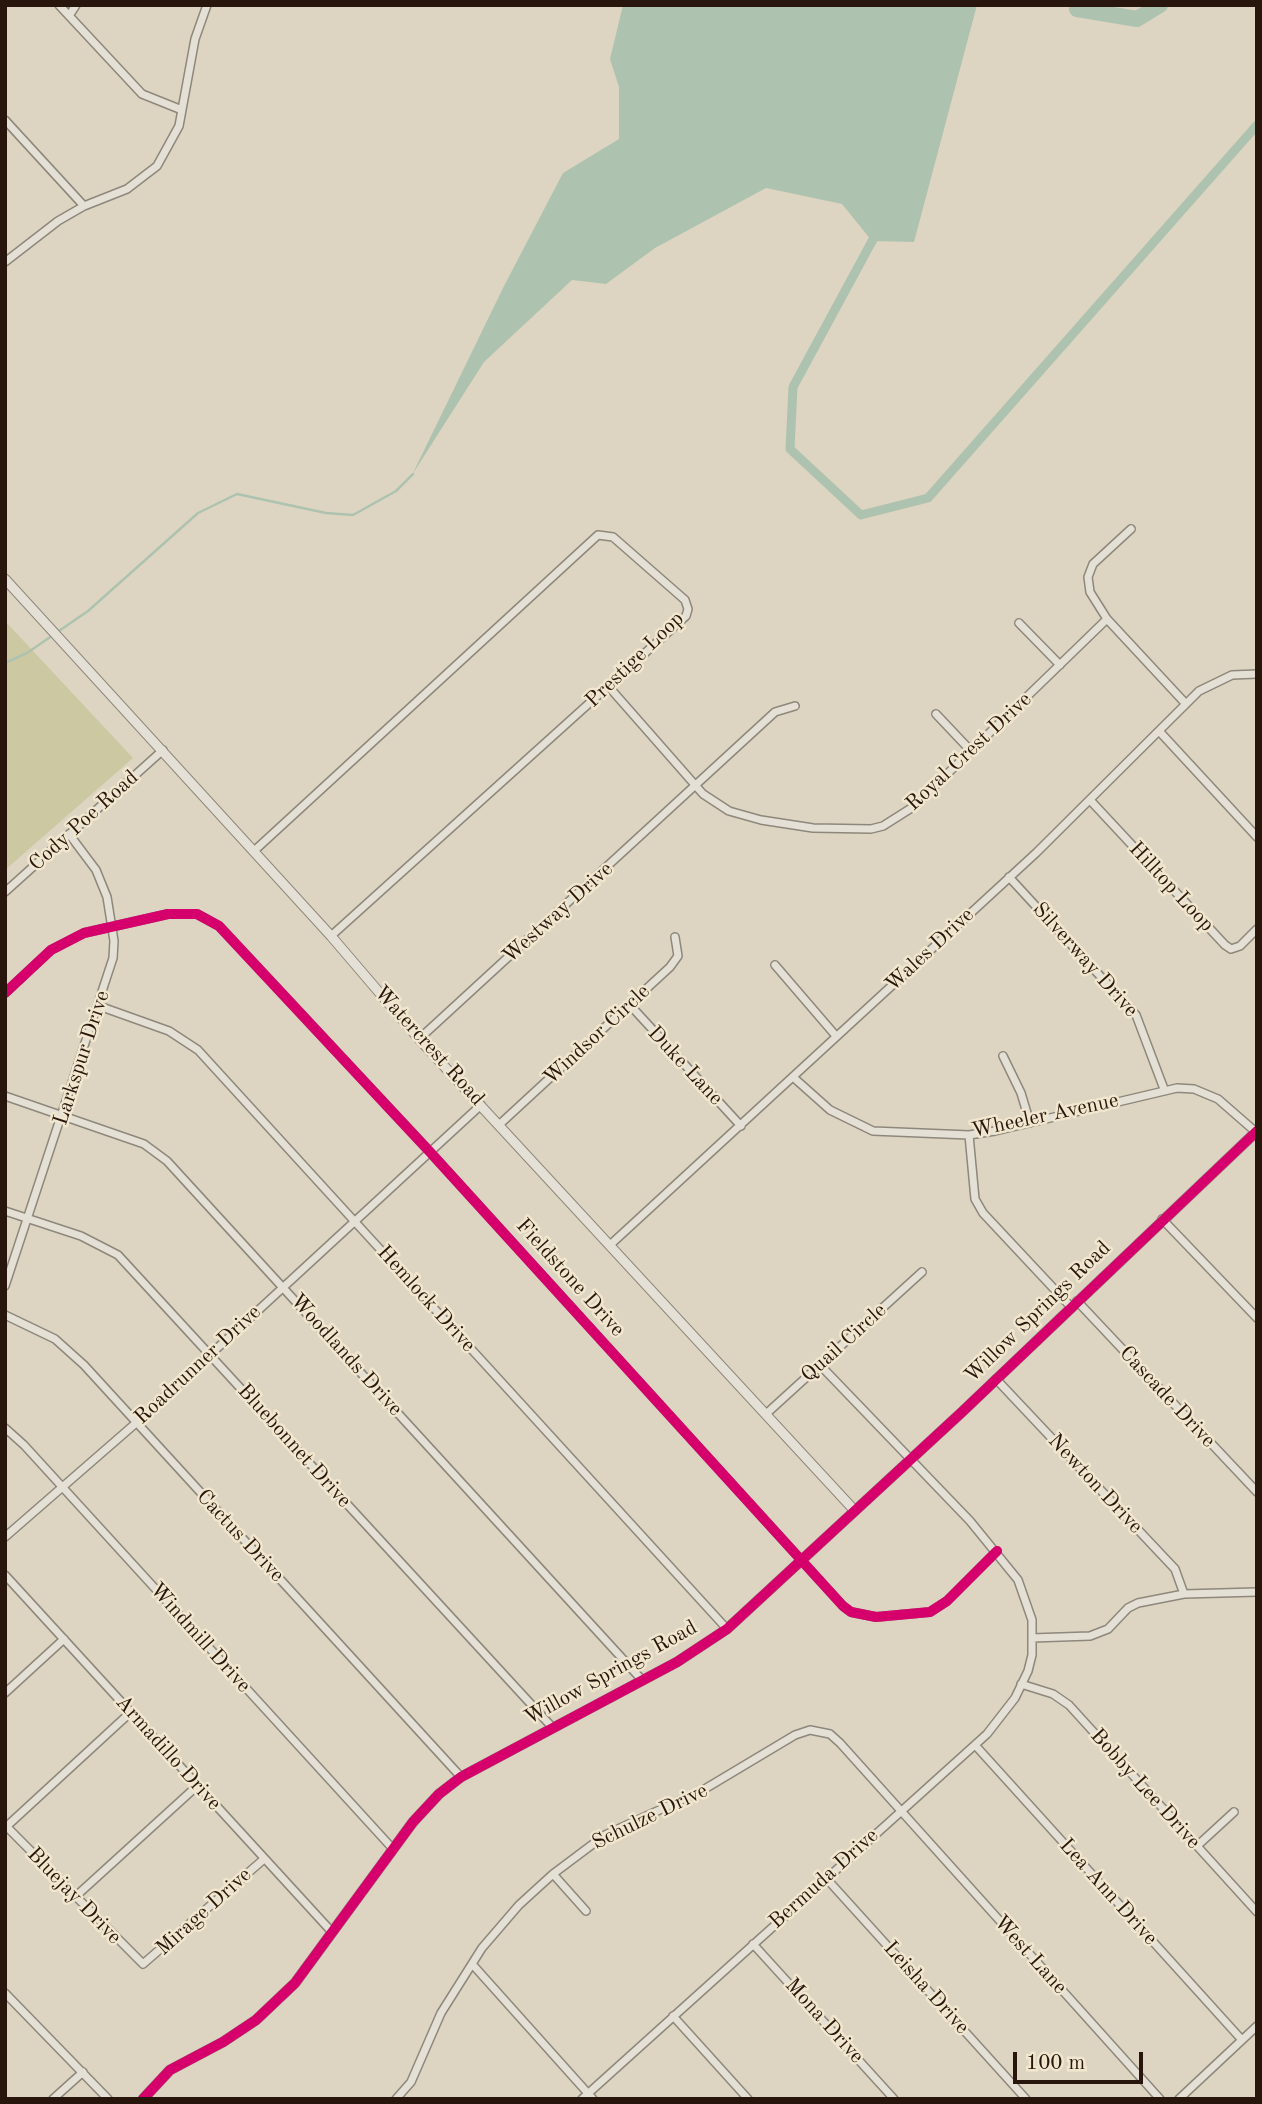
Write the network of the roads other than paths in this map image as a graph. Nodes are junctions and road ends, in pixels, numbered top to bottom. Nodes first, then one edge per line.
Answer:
1 (59, 5) edge
2 (76, 5) edge
3 (207, 5) edge
4 (69, 16) junction
5 (182, 110) junction
6 (5, 120) edge
7 (84, 206) junction
8 (5, 262) edge
9 (1131, 529) dead end
10 (5, 579) edge
11 (1107, 619) junction
12 (1019, 623) dead end
13 (1060, 665) junction
14 (1257, 674) edge
15 (608, 687) junction
16 (1186, 704) junction
17 (795, 706) dead end
18 (936, 714) dead end
19 (1159, 731) junction
20 (163, 750) junction
21 (971, 751) junction
22 (696, 787) junction
23 (1090, 800) junction
24 (69, 834) junction
25 (1257, 837) edge
26 (254, 851) junction
27 (1009, 877) junction
28 (5, 892) edge
29 (113, 926) junction
30 (1257, 929) edge
31 (331, 936) junction
32 (675, 937) dead end
33 (775, 965) dead end
34 (5, 993) edge
35 (630, 1005) junction
36 (99, 1006) junction
37 (836, 1036) junction
38 (419, 1039) junction
39 (1003, 1056) dead end
40 (793, 1077) junction
41 (1164, 1089) junction
42 (5, 1096) edge
43 (481, 1105) junction
44 (62, 1117) junction
45 (1030, 1123) junction
46 (500, 1124) junction
47 (741, 1126) junction
48 (1256, 1132) edge
49 (969, 1135) junction
50 (430, 1152) junction
51 (5, 1211) edge
52 (29, 1218) junction
53 (1162, 1219) junction
54 (354, 1220) junction
55 (610, 1245) junction
56 (922, 1272) dead end
57 (5, 1286) edge
58 (284, 1286) junction
59 (1074, 1304) junction
60 (5, 1315) edge
61 (1257, 1318) edge
62 (210, 1354) junction
63 (820, 1365) junction
64 (996, 1379) junction
65 (766, 1414) junction
66 (136, 1423) junction
67 (5, 1429) edge
68 (910, 1459) junction
69 (64, 1488) junction
70 (1257, 1492) edge
71 (855, 1511) junction
72 (5, 1537) edge
73 (997, 1551) junction
74 (800, 1561) junction
75 (5, 1575) edge
76 (1257, 1592) edge
77 (1184, 1594) junction
78 (727, 1629) junction
79 (1032, 1638) junction
80 (64, 1639) junction
81 (642, 1680) junction
82 (1021, 1684) junction
83 (5, 1693) edge
84 (132, 1711) junction
85 (552, 1727) junction
86 (975, 1745) junction
87 (461, 1777) junction
88 (197, 1786) junction
89 (899, 1811) junction
90 (1234, 1812) dead end
91 (6, 1825) edge
92 (1197, 1846) junction
93 (393, 1849) junction
94 (264, 1859) junction
95 (553, 1874) junction
96 (826, 1878) junction
97 (75, 1898) junction
98 (586, 1911) dead end
99 (1257, 1912) edge
100 (331, 1931) junction
101 (753, 1944) junction
102 (143, 1964) joint
103 (473, 1965) junction
104 (5, 1993) edge
105 (673, 2016) junction
106 (1257, 2026) edge
107 (1242, 2040) junction
108 (83, 2072) junction
109 (588, 2097) edge
110 (53, 2099) edge
111 (108, 2099) edge
112 (142, 2099) edge
113 (396, 2099) edge
114 (748, 2099) edge
115 (894, 2099) edge
116 (1026, 2099) edge
117 (1160, 2099) edge
118 (1179, 2099) edge

1 - 4 street
2 - 4 street
3 - 5 street
4 - 5 street
5 - 7 street
6 - 7 street
7 - 8 street
9 - 11 street
10 - 20 street, Watercrest Road
11 - 13 street, Royal Crest Drive
11 - 16 street
12 - 13 street
13 - 21 street, Royal Crest Drive
14 - 16 street, Wales Drive
15 - 22 street, Royal Crest Drive
15 - 26 street, Prestige Loop
15 - 31 street, Prestige Loop
16 - 19 street, Wales Drive
17 - 22 street, Westway Drive
18 - 21 street
19 - 23 street, Wales Drive
19 - 25 street
20 - 24 street, Cody Poe Road
20 - 26 street, Watercrest Road
21 - 22 street, Royal Crest Drive
22 - 38 street, Westway Drive
23 - 27 street, Wales Drive
23 - 30 street, Hilltop Loop
24 - 28 street, Cody Poe Road
24 - 29 street, Larkspur Drive
26 - 31 street, Watercrest Road
27 - 37 street, Wales Drive
27 - 41 street, Silverway Drive
29 - 34 street, Fieldstone Drive
29 - 36 street, Larkspur Drive
29 - 50 street, Fieldstone Drive
31 - 38 street, Watercrest Road
32 - 35 street, Windsor Circle
33 - 37 street
35 - 46 street, Windsor Circle
35 - 47 street, Duke Lane
36 - 44 street, Larkspur Drive
36 - 54 street, Hemlock Drive
37 - 40 street, Wales Drive
38 - 43 street, Watercrest Road
39 - 45 street
40 - 47 street, Wales Drive
40 - 49 street, Wheeler Avenue
41 - 45 street, Wheeler Avenue
41 - 48 street, Wheeler Avenue
42 - 44 street, Woodlands Drive
43 - 46 street, Watercrest Road
43 - 50 street, Roadrunner Drive
44 - 52 street, Larkspur Drive
44 - 58 street, Woodlands Drive
45 - 49 street, Wheeler Avenue
46 - 55 street, Watercrest Road
47 - 55 street, Wales Drive
48 - 53 street, Willow Springs Road
49 - 59 street, Cascade Drive
50 - 54 street, Roadrunner Drive
50 - 74 street, Fieldstone Drive
51 - 52 street, Bluebonnet Drive
52 - 57 street, Larkspur Drive
52 - 62 street, Bluebonnet Drive
53 - 59 street, Willow Springs Road
53 - 61 street
54 - 58 street, Roadrunner Drive
54 - 78 street, Hemlock Drive
55 - 65 street, Watercrest Road
56 - 63 street, Quail Circle
58 - 62 street, Roadrunner Drive
58 - 81 street, Woodlands Drive
59 - 64 street, Willow Springs Road
59 - 70 street, Cascade Drive
60 - 66 street, Cactus Drive
62 - 66 street, Roadrunner Drive
62 - 85 street, Bluebonnet Drive
63 - 65 street, Quail Circle
63 - 68 street, Bermuda Drive
64 - 68 street, Willow Springs Road
64 - 77 street, Newton Drive
65 - 71 street, Watercrest Road
66 - 69 street, Roadrunner Drive
66 - 87 street, Cactus Drive
67 - 69 street, Windmill Drive
68 - 71 street, Willow Springs Road
68 - 73 street, Bermuda Drive
69 - 72 street, Roadrunner Drive
69 - 93 street, Windmill Drive
71 - 74 street, Willow Springs Road
73 - 74 street, Fieldstone Drive
73 - 79 street, Bermuda Drive
74 - 78 street, Willow Springs Road
75 - 80 street, Armadillo Drive
76 - 77 street
77 - 79 street
78 - 81 street, Willow Springs Road
79 - 82 street, Bermuda Drive
80 - 83 street
80 - 84 street, Armadillo Drive
81 - 85 street, Willow Springs Road
82 - 86 street, Bermuda Drive
82 - 92 street, Bobby Lee Drive
84 - 88 street, Armadillo Drive
84 - 91 street
85 - 87 street, Willow Springs Road
86 - 89 street, Bermuda Drive
86 - 107 street, Lea Ann Drive
87 - 93 street, Willow Springs Road
88 - 94 street, Armadillo Drive
88 - 97 street
89 - 95 street, Schulze Drive
89 - 96 street, Bermuda Drive
89 - 117 street, West Lane
90 - 92 street
91 - 97 street, Bluejay Drive
92 - 99 street, Bobby Lee Drive
93 - 100 street, Willow Springs Road
94 - 100 street, Armadillo Drive
94 - 102 street, Mirage Drive
95 - 98 street
95 - 103 street, Schulze Drive
96 - 101 street, Bermuda Drive
96 - 116 street, Leisha Drive
97 - 102 street, Bluejay Drive
100 - 112 street, Willow Springs Road
101 - 105 street, Bermuda Drive
101 - 115 street, Mona Drive
103 - 109 street
103 - 113 street, Schulze Drive
104 - 108 street
105 - 109 street, Bermuda Drive
105 - 114 street
106 - 107 street
107 - 118 street
108 - 110 street
108 - 111 street

